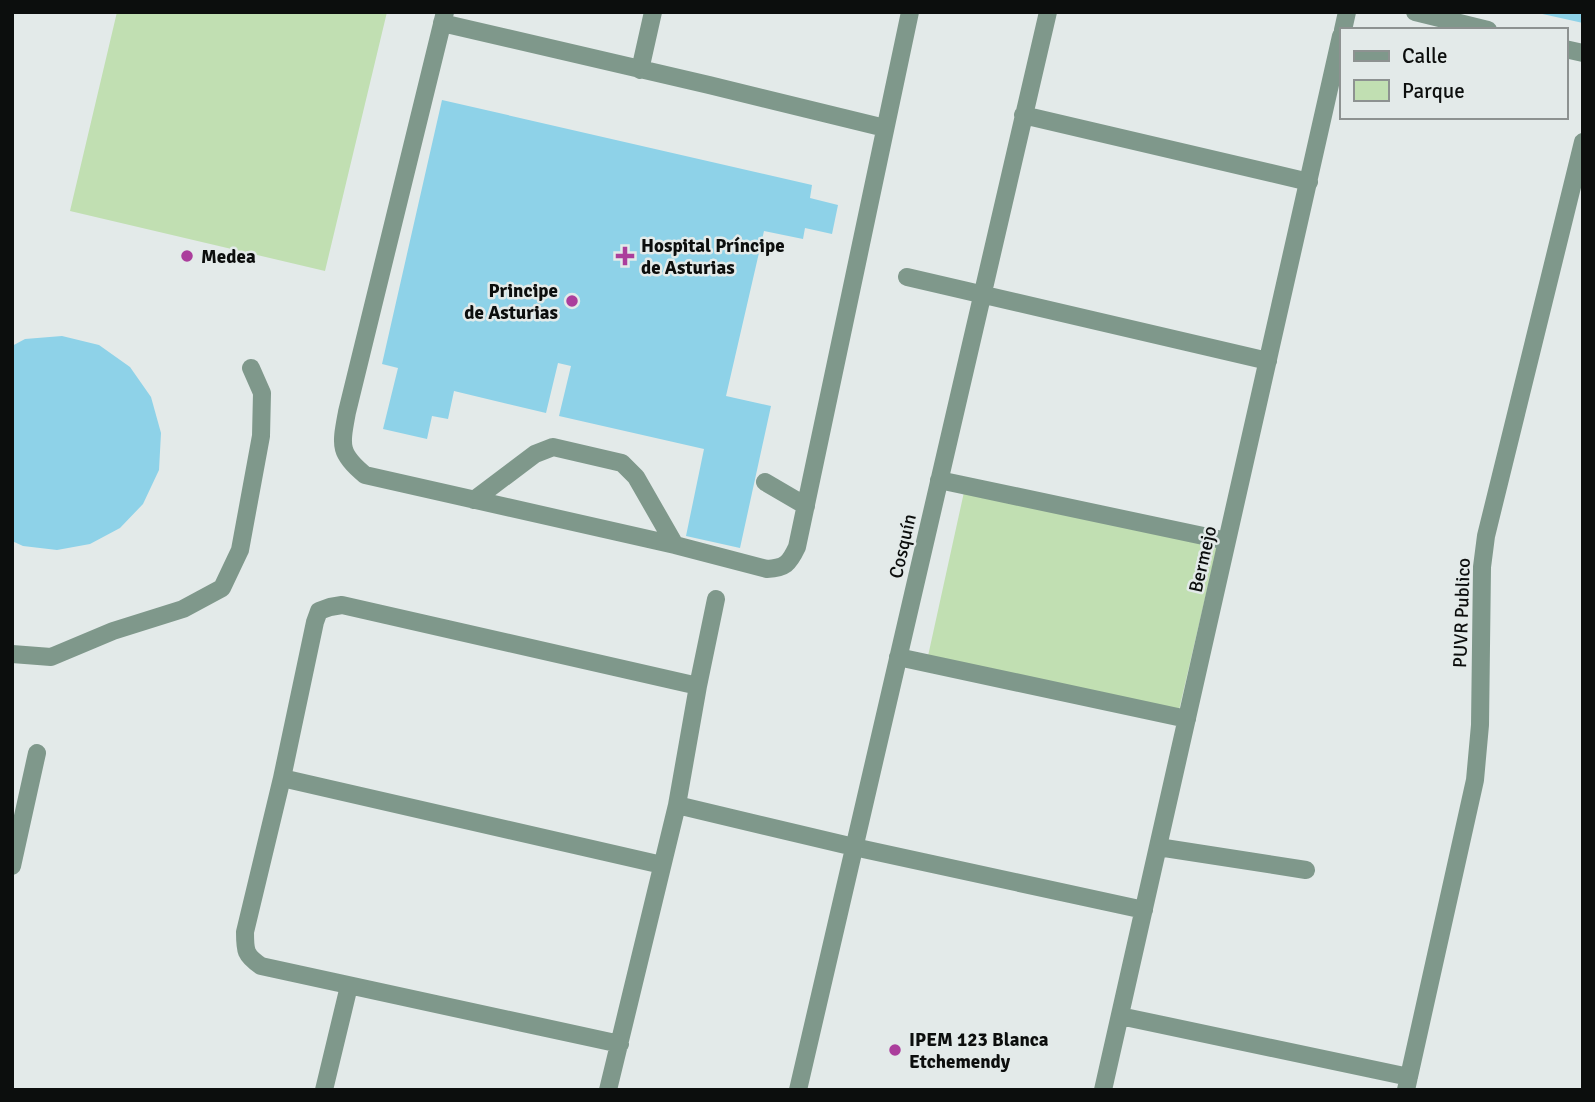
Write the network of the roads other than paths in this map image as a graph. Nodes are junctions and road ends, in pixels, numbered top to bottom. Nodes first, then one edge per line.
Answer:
1 (653, 12) edge
2 (910, 12) edge
3 (1048, 12) edge
4 (1415, 12) edge
5 (444, 18) edge
6 (1484, 23) edge
7 (1340, 41) edge
8 (640, 70) junction
9 (1023, 115) junction
10 (885, 128) junction
11 (1583, 142) edge
12 (1309, 182) junction
13 (907, 277) dead end
14 (982, 295) junction
15 (1268, 361) junction
16 (251, 368) dead end
17 (939, 480) junction
18 (765, 482) dead end
19 (474, 500) junction
20 (806, 506) junction
21 (1227, 541) junction
22 (675, 545) junction
23 (716, 599) dead end
24 (12, 654) edge
25 (898, 657) junction
26 (698, 687) junction
27 (1187, 719) junction
28 (37, 753) dead end
29 (282, 778) junction
30 (677, 805) junction
31 (855, 847) junction
32 (1158, 847) junction
33 (662, 865) junction
34 (12, 866) edge
35 (1306, 870) dead end
36 (1144, 910) junction
37 (349, 986) junction
38 (1119, 1016) junction
39 (620, 1044) junction
40 (1407, 1083) edge
41 (324, 1090) edge
42 (608, 1090) edge
43 (799, 1090) edge
44 (1103, 1090) edge

1 - 8 street
2 - 10 street
3 - 9 street, Cosquín
4 - 6 street
5 - 8 street
5 - 19 street
7 - 12 street, Bermejo
8 - 10 street
9 - 12 street
9 - 14 street, Cosquín
10 - 20 street
11 - 40 street, PUVR Publico
12 - 15 street, Bermejo
13 - 14 street
14 - 15 street
14 - 17 street, Cosquín
15 - 21 street, Bermejo
16 - 24 street
17 - 21 street
17 - 25 street, Cosquín
18 - 20 street
19 - 22 street
19 - 22 street
20 - 22 street
21 - 27 street, Bermejo
23 - 26 street
25 - 27 street
25 - 31 street, Cosquín
26 - 29 street
26 - 30 street
27 - 32 street, Bermejo
28 - 34 street
29 - 33 street
29 - 37 street
30 - 31 street
30 - 33 street
31 - 36 street
31 - 43 street, Cosquín
32 - 35 street
32 - 36 street, Bermejo
33 - 39 street
36 - 38 street, Bermejo
37 - 39 street
37 - 41 street
38 - 40 street
38 - 44 street, Bermejo
39 - 42 street

